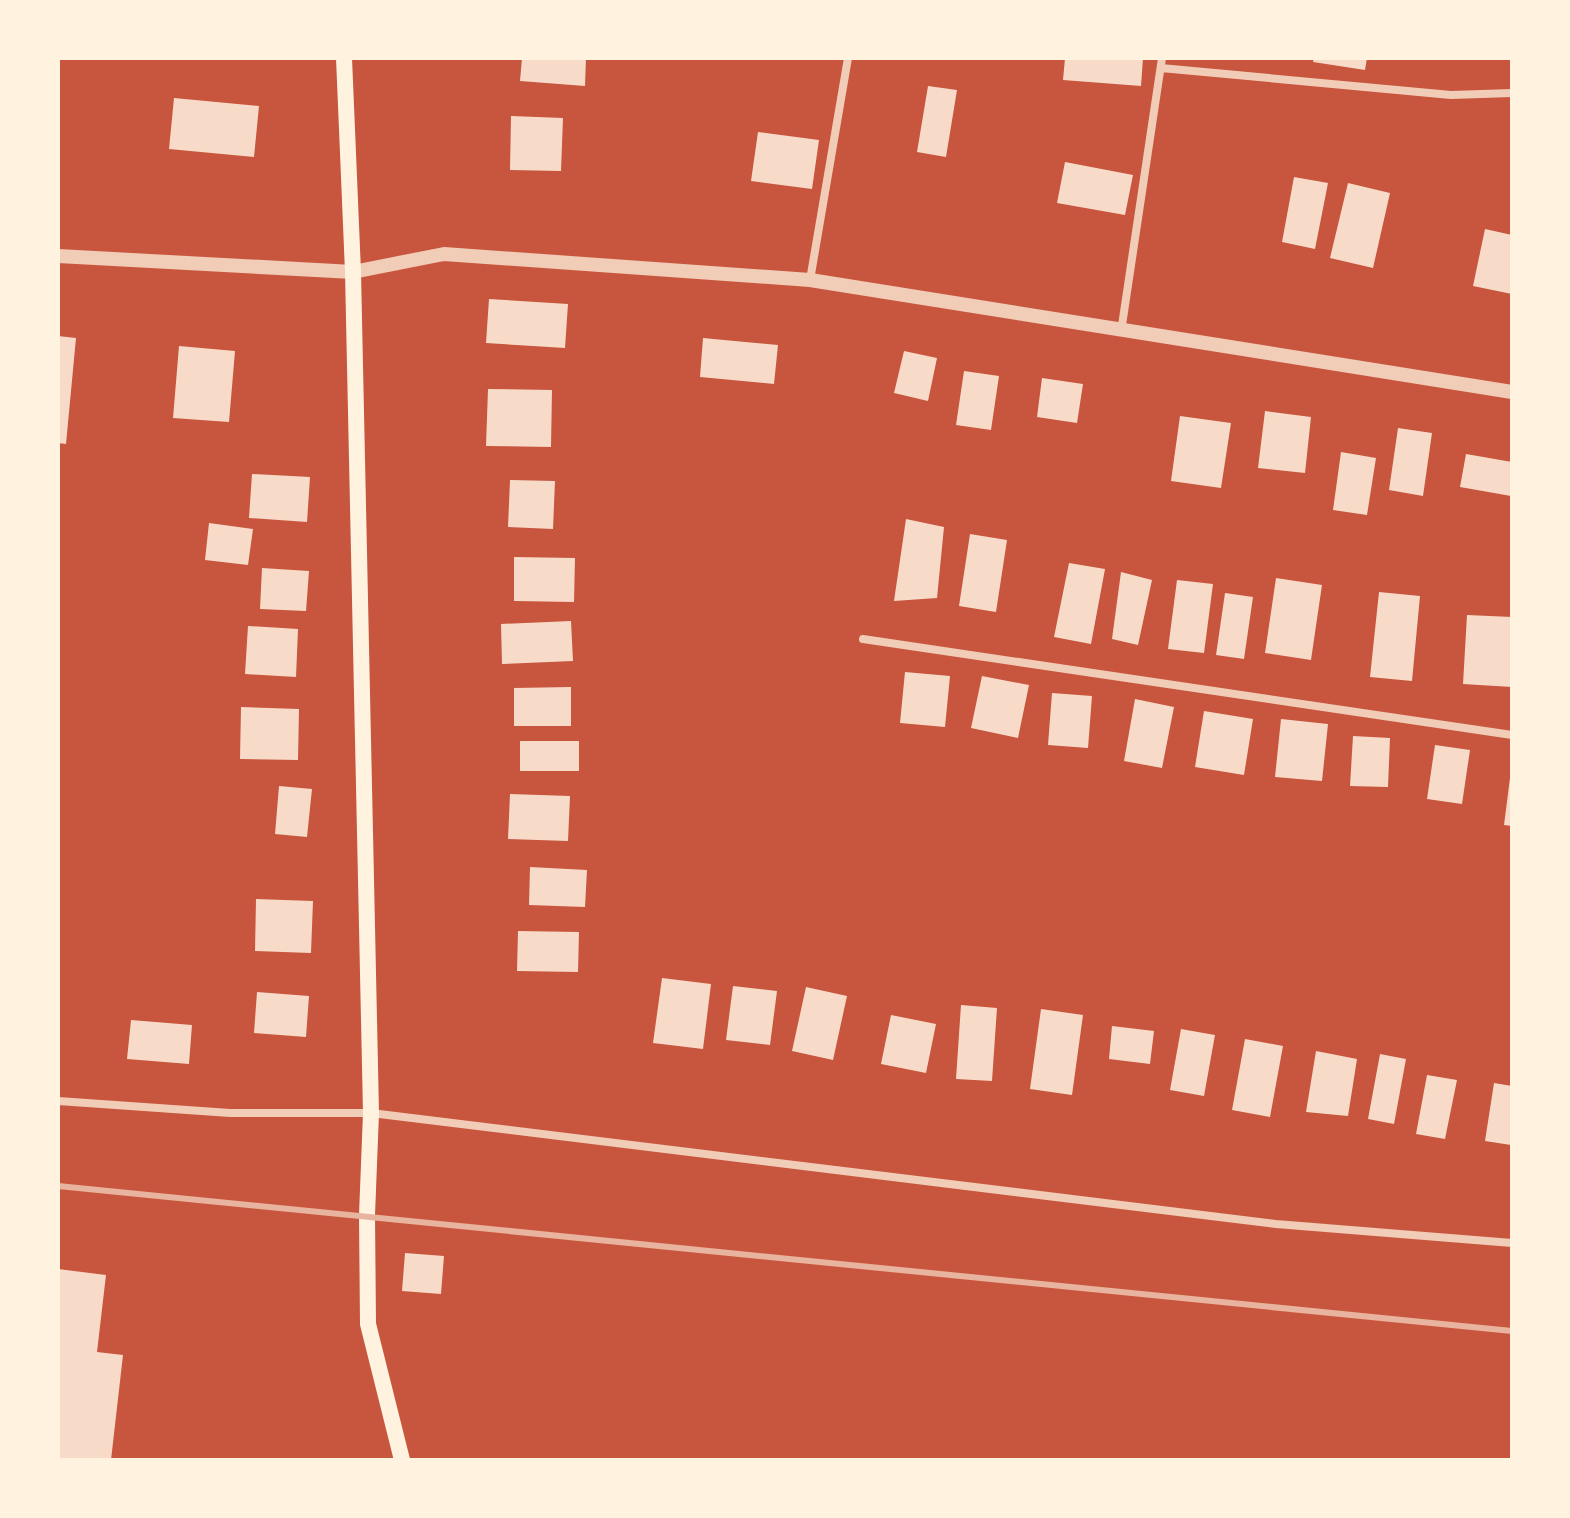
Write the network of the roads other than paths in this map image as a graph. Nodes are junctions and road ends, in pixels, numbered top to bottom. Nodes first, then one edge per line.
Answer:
1 (344, 58) edge
2 (848, 58) edge
3 (1162, 58) edge
4 (1161, 68) junction
5 (1512, 93) edge
6 (58, 256) edge
7 (353, 272) junction
8 (810, 280) junction
9 (1121, 333) junction
10 (1512, 392) edge
11 (863, 639) dead end
12 (1512, 735) edge
13 (58, 1101) edge
14 (371, 1113) junction
15 (1512, 1243) edge
16 (402, 1460) edge

1 - 7 main road
2 - 8 street
3 - 4 street
4 - 5 street
4 - 9 street
6 - 7 street
7 - 8 street
7 - 14 main road
8 - 9 street
9 - 10 street
11 - 12 street
13 - 14 street
14 - 15 street
14 - 16 main road

